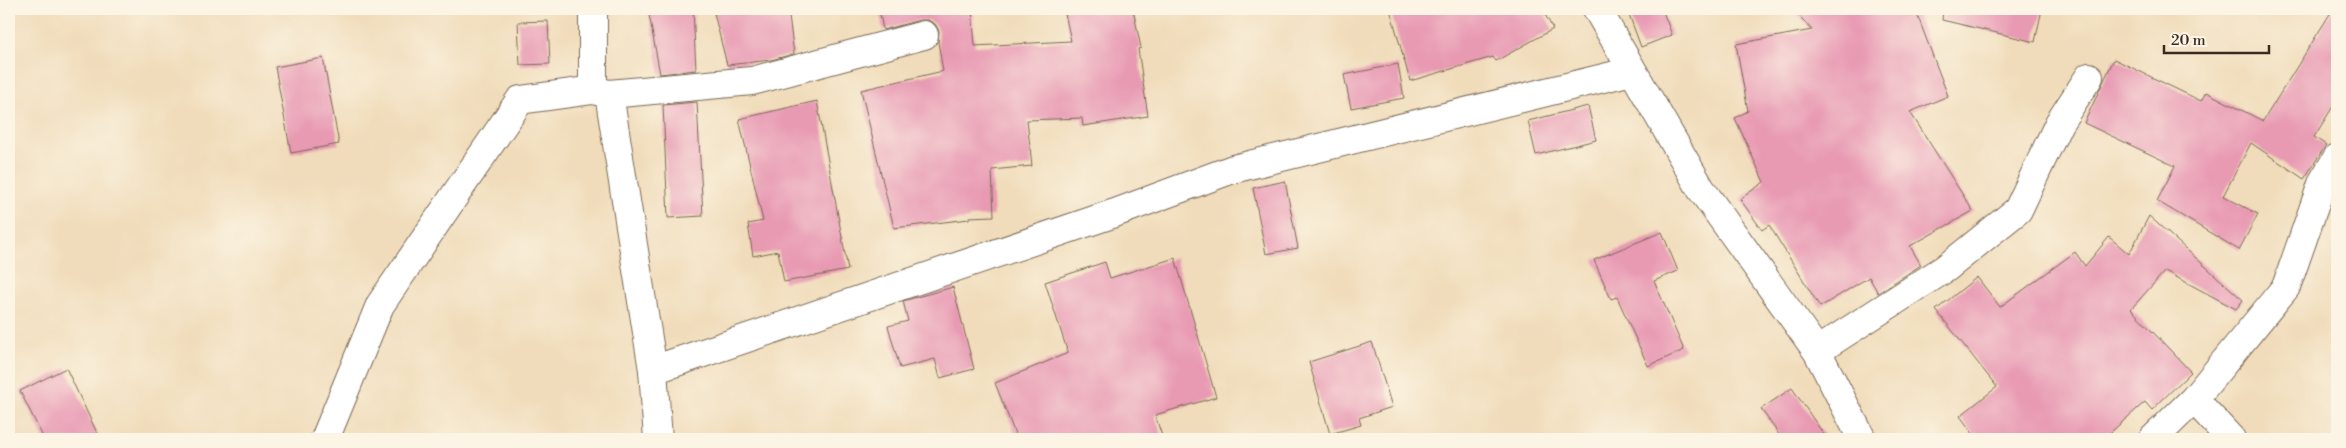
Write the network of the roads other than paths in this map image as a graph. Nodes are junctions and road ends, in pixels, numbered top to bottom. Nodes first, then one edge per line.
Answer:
1 (593, 9) edge
2 (1597, 9) edge
3 (924, 35) dead end
4 (1632, 71) junction
5 (2089, 77) dead end
6 (601, 92) junction
7 (2337, 158) edge
8 (1817, 351) junction
9 (652, 370) junction
10 (2194, 399) junction
11 (325, 439) edge
12 (658, 439) edge
13 (1862, 439) edge
14 (2153, 439) edge
15 (2231, 439) edge

1 - 6 street
2 - 4 street
3 - 6 street
4 - 8 street
4 - 9 street
5 - 8 street
6 - 9 street
6 - 11 street
7 - 10 street
8 - 13 street
9 - 12 street
10 - 14 street
10 - 15 street

